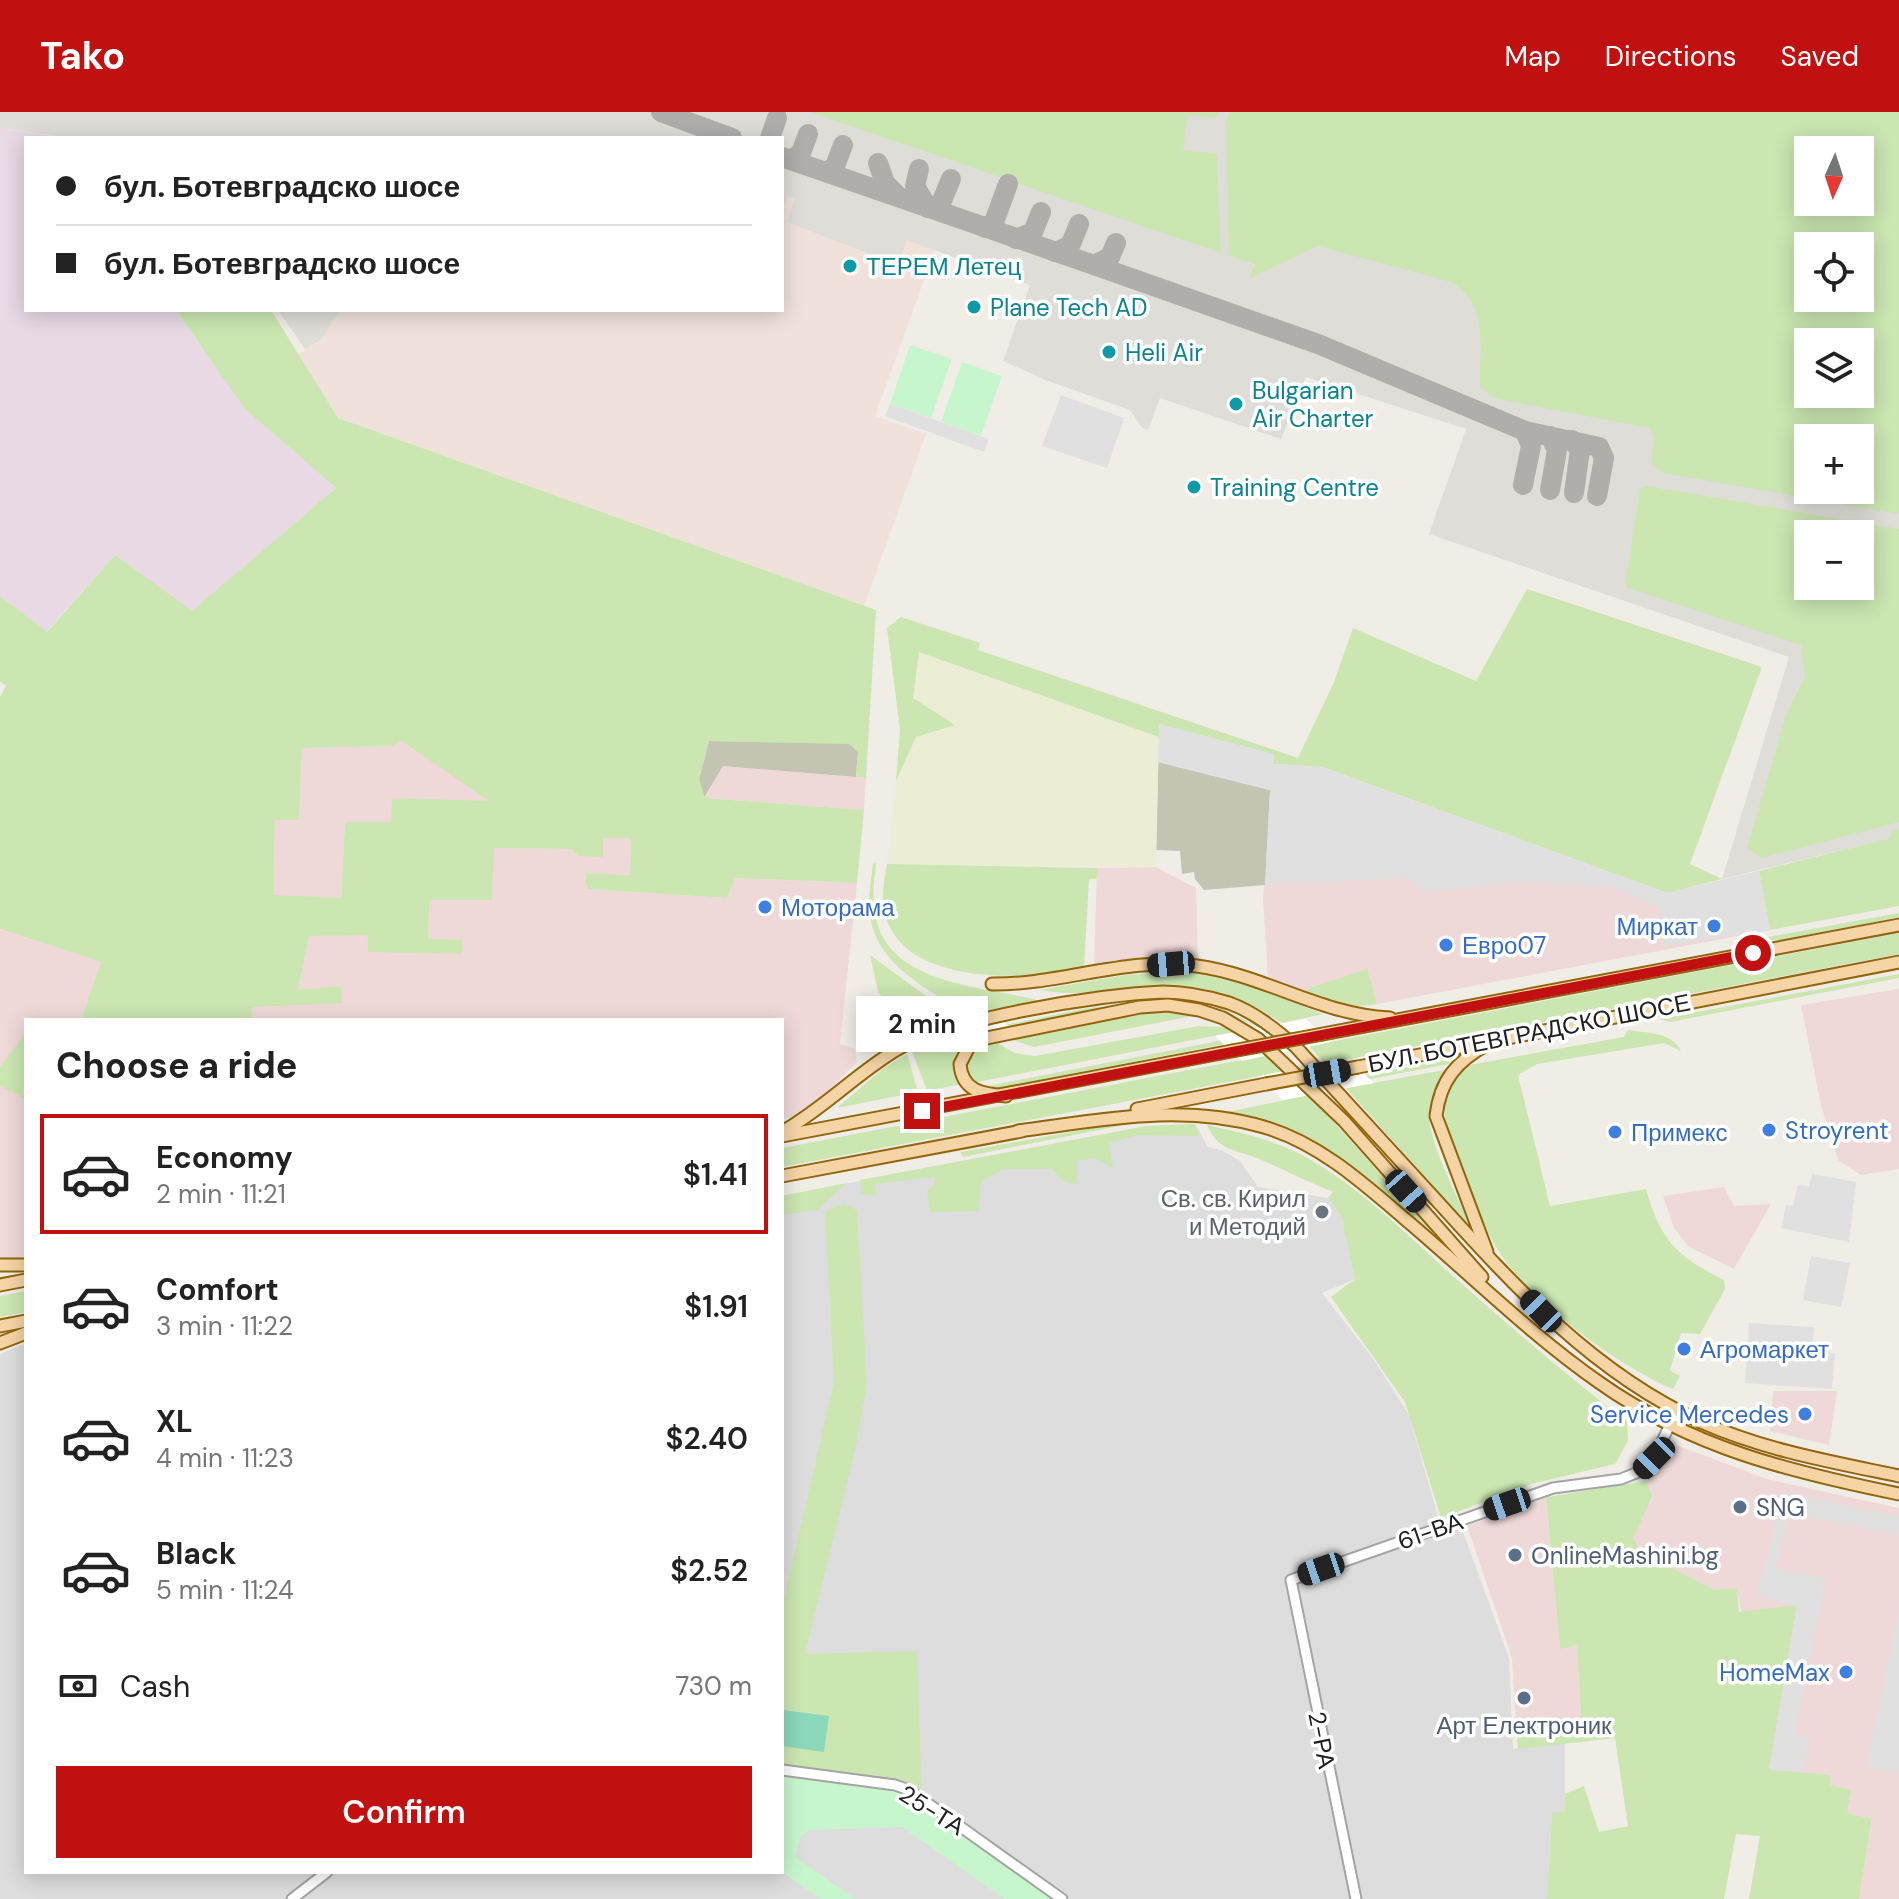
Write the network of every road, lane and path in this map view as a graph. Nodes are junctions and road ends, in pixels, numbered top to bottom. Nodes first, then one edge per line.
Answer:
1 (1899, 925) edge
2 (1899, 962) edge
3 (992, 984) dead end
4 (1411, 1019) junction
5 (1499, 1038) junction
6 (1006, 1096) junction
7 (1018, 1131) junction
8 (784, 1133) edge
9 (784, 1134) edge
10 (784, 1176) edge
11 (1490, 1260) junction
12 (0, 1265) edge
13 (24, 1265) edge
14 (24, 1280) edge
15 (0, 1285) edge
16 (1511, 1309) junction
17 (24, 1321) edge
18 (0, 1326) edge
19 (24, 1334) edge
20 (0, 1343) edge
21 (1677, 1410) junction
22 (1670, 1424) junction
23 (1899, 1476) edge
24 (1899, 1494) edge
25 (1291, 1580) joint
26 (784, 1770) edge
27 (324, 1874) edge
28 (292, 1899) edge
29 (1062, 1899) edge
30 (1356, 1899) edge

1 - 4 main road, БУЛ. БОТЕВГРАДСКО ШОСЕ
2 - 5 main road, БУЛ. БОТЕВГРАДСКО ШОСЕ
3 - 4 main road
4 - 6 main road, БУЛ. БОТЕВГРАДСКО ШОСЕ, bridge
5 - 7 main road, БУЛ. БОТЕВГРАДСКО ШОСЕ, bridge
5 - 11 main road
6 - 9 main road, БУЛ. БОТЕВГРАДСКО ШОСЕ
6 - 16 main road
7 - 10 main road, БУЛ. БОТЕВГРАДСКО ШОСЕ
7 - 16 main road
8 - 11 main road
11 - 21 main road
12 - 13 main road
14 - 15 main road
16 - 22 main road
17 - 18 main road
19 - 20 main road
21 - 22 street, 61-ВА
21 - 23 main road
22 - 24 main road
22 - 25 street, 61-ВА
25 - 30 street, 2-РА
26 - 29 street, 25-ТА
27 - 28 street

